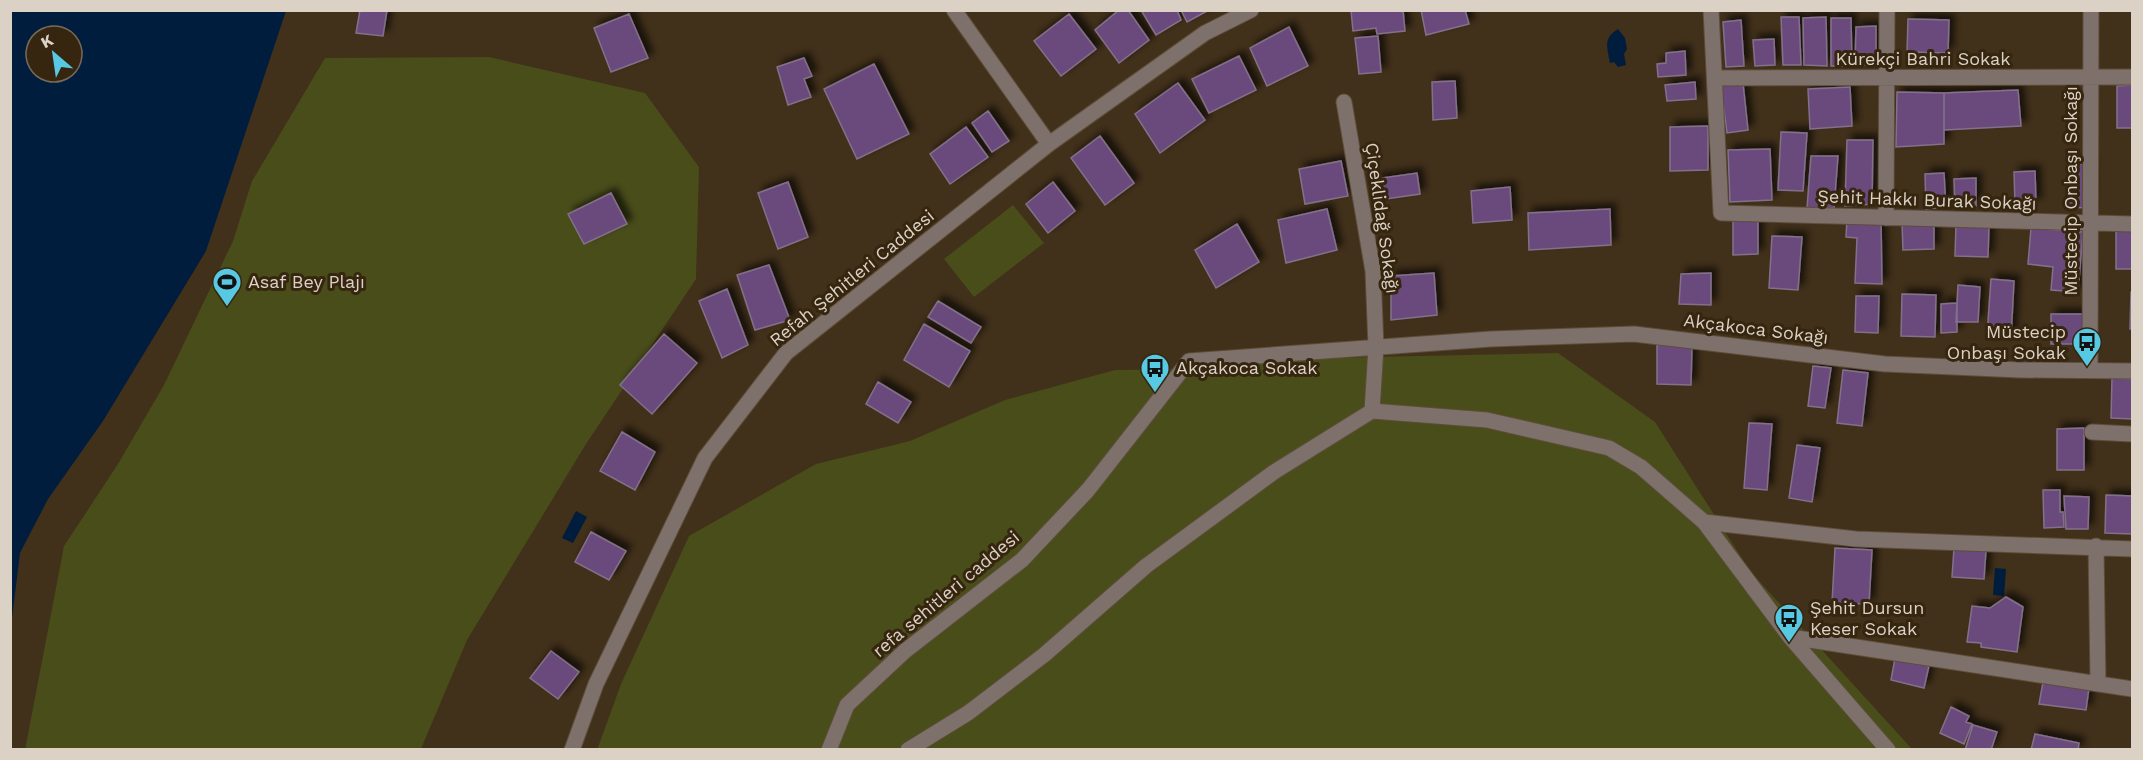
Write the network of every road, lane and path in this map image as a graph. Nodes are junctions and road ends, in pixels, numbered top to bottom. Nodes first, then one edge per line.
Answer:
1 (954, 10) edge
2 (1251, 10) edge
3 (1711, 10) edge
4 (1887, 10) edge
5 (2091, 10) edge
6 (2091, 77) junction
7 (2133, 77) edge
8 (1715, 78) junction
9 (1887, 79) junction
10 (1344, 102) dead end
11 (1048, 144) junction
12 (1886, 218) junction
13 (2133, 224) edge
14 (2091, 225) junction
15 (1376, 347) junction
16 (1189, 361) joint
17 (2133, 370) edge
18 (2090, 371) junction
19 (1372, 411) junction
20 (2092, 432) dead end
21 (2133, 434) edge
22 (1704, 522) junction
23 (2096, 546) junction
24 (2133, 549) edge
25 (1790, 637) junction
26 (2098, 683) junction
27 (2133, 689) edge
28 (572, 750) edge
29 (830, 750) edge
30 (908, 750) edge
31 (1888, 750) edge

1 - 11 street
2 - 11 street, Refah Şehitleri Caddesi
3 - 8 street
4 - 9 street
5 - 6 street, Müstecip Onbaşı Sokağı
6 - 7 street, Kürekçi Bahri Sokak
6 - 9 street, Kürekçi Bahri Sokak
6 - 14 street, Müstecip Onbaşı Sokağı
8 - 9 street, Kürekçi Bahri Sokak
8 - 12 street, Şehit Hakkı Burak Sokağı
9 - 12 street
10 - 15 street, Çiçeklidağ Sokağı
11 - 28 street, Refah Şehitleri Caddesi
12 - 14 street, Şehit Hakkı Burak Sokağı
13 - 14 street, Şehit Hakkı Burak Sokağı
14 - 18 street, Müstecip Onbaşı Sokağı
15 - 16 street, Akçakoca Sokağı
15 - 18 street, Akçakoca Sokağı
15 - 19 street, Çiçeklidağ Sokağı
16 - 29 street, refa sehitleri caddesi
17 - 18 street, Akçakoca Sokağı
19 - 22 street
19 - 30 street
20 - 21 street
22 - 23 street
22 - 25 street
23 - 24 street
23 - 26 street
25 - 26 street
25 - 31 street
26 - 27 street

